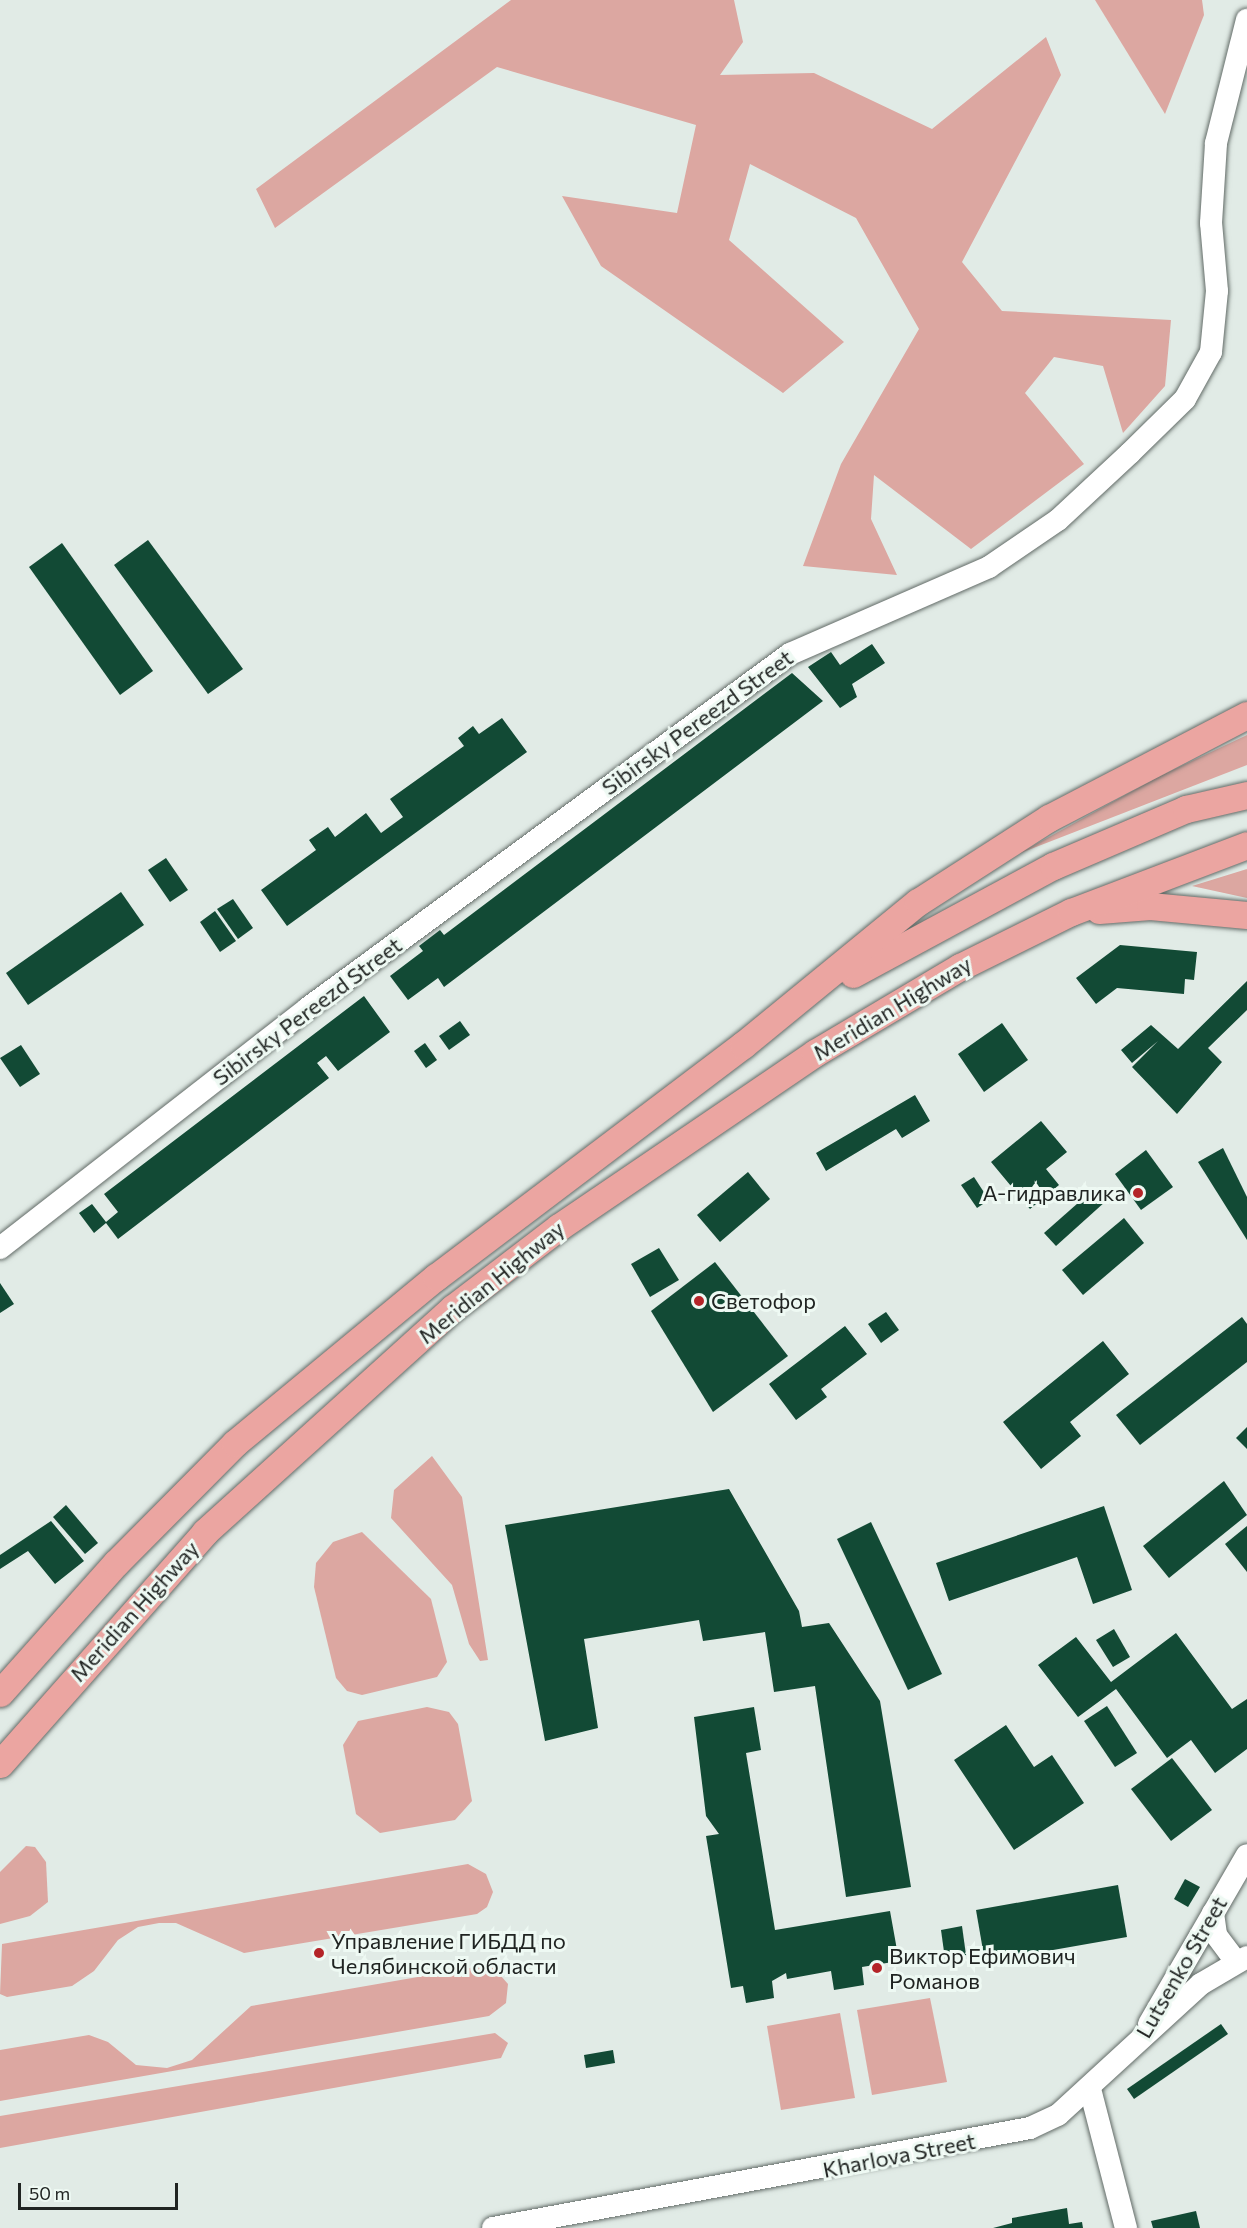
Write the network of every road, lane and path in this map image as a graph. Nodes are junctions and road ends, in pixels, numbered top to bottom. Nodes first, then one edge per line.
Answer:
1 (1247, 20) edge
2 (1247, 715) edge
3 (1247, 795) edge
4 (1247, 845) edge
5 (1071, 912) junction
6 (1247, 915) edge
7 (743, 1045) junction
8 (0, 1248) edge
9 (0, 1692) edge
10 (0, 1764) edge
11 (1247, 1855) edge
12 (1213, 1913) junction
13 (1241, 1959) edge
14 (1135, 2049) junction
15 (1090, 2089) junction
16 (493, 2228) edge
17 (1126, 2228) edge

1 - 8 street, Sibirsky Pereezd Street
2 - 7 main road
3 - 7 main road
4 - 5 main road, Meridian Highway
5 - 6 main road
5 - 10 main road, Meridian Highway
7 - 9 main road, Meridian Highway
11 - 12 street, Lutsenko Street
12 - 13 street
12 - 14 street, Lutsenko Street
13 - 14 street, Kharlova Street
14 - 15 street, Kharlova Street
15 - 16 street, Kharlova Street
15 - 17 street

